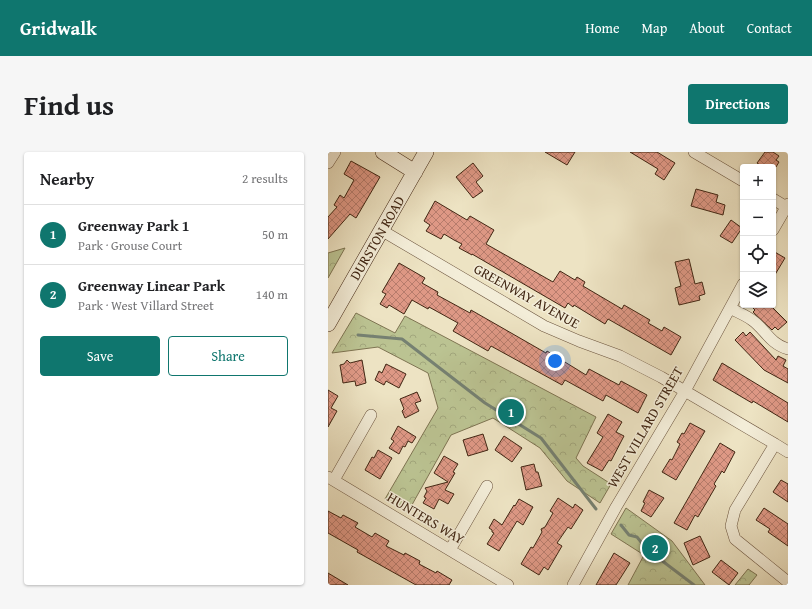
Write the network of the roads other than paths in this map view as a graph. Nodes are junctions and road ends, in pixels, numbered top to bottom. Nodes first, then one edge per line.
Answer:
1 (335, 152) edge
2 (383, 152) edge
3 (426, 152) edge
4 (694, 152) edge
5 (328, 163) edge
6 (415, 172) junction
7 (740, 179) edge
8 (775, 200) edge
9 (787, 206) edge
10 (776, 225) edge
11 (381, 230) junction
12 (740, 290) edge
13 (730, 308) junction
14 (328, 324) edge
15 (788, 349) edge
16 (685, 391) junction
17 (371, 415) dead end
18 (775, 444) junction
19 (788, 452) edge
20 (331, 479) edge
21 (487, 486) dead end
22 (450, 550) junction
23 (788, 582) edge
24 (508, 585) edge
25 (573, 585) edge

1 - 5 street
2 - 6 main road
3 - 6 main road, DURSTON ROAD
4 - 7 street
6 - 11 main road, DURSTON ROAD
8 - 9 street
9 - 10 street
11 - 14 main road, DURSTON ROAD
11 - 16 street, GREENWAY AVENUE
12 - 13 street, WEST VILLARD STREET
13 - 15 street
13 - 16 street, WEST VILLARD STREET
16 - 18 street, GREENWAY AVENUE
16 - 25 street, WEST VILLARD STREET
17 - 20 street
18 - 19 street, GREENWAY AVENUE
18 - 23 street
20 - 22 street, HUNTERS WAY
21 - 22 street
22 - 24 street, HUNTERS WAY

